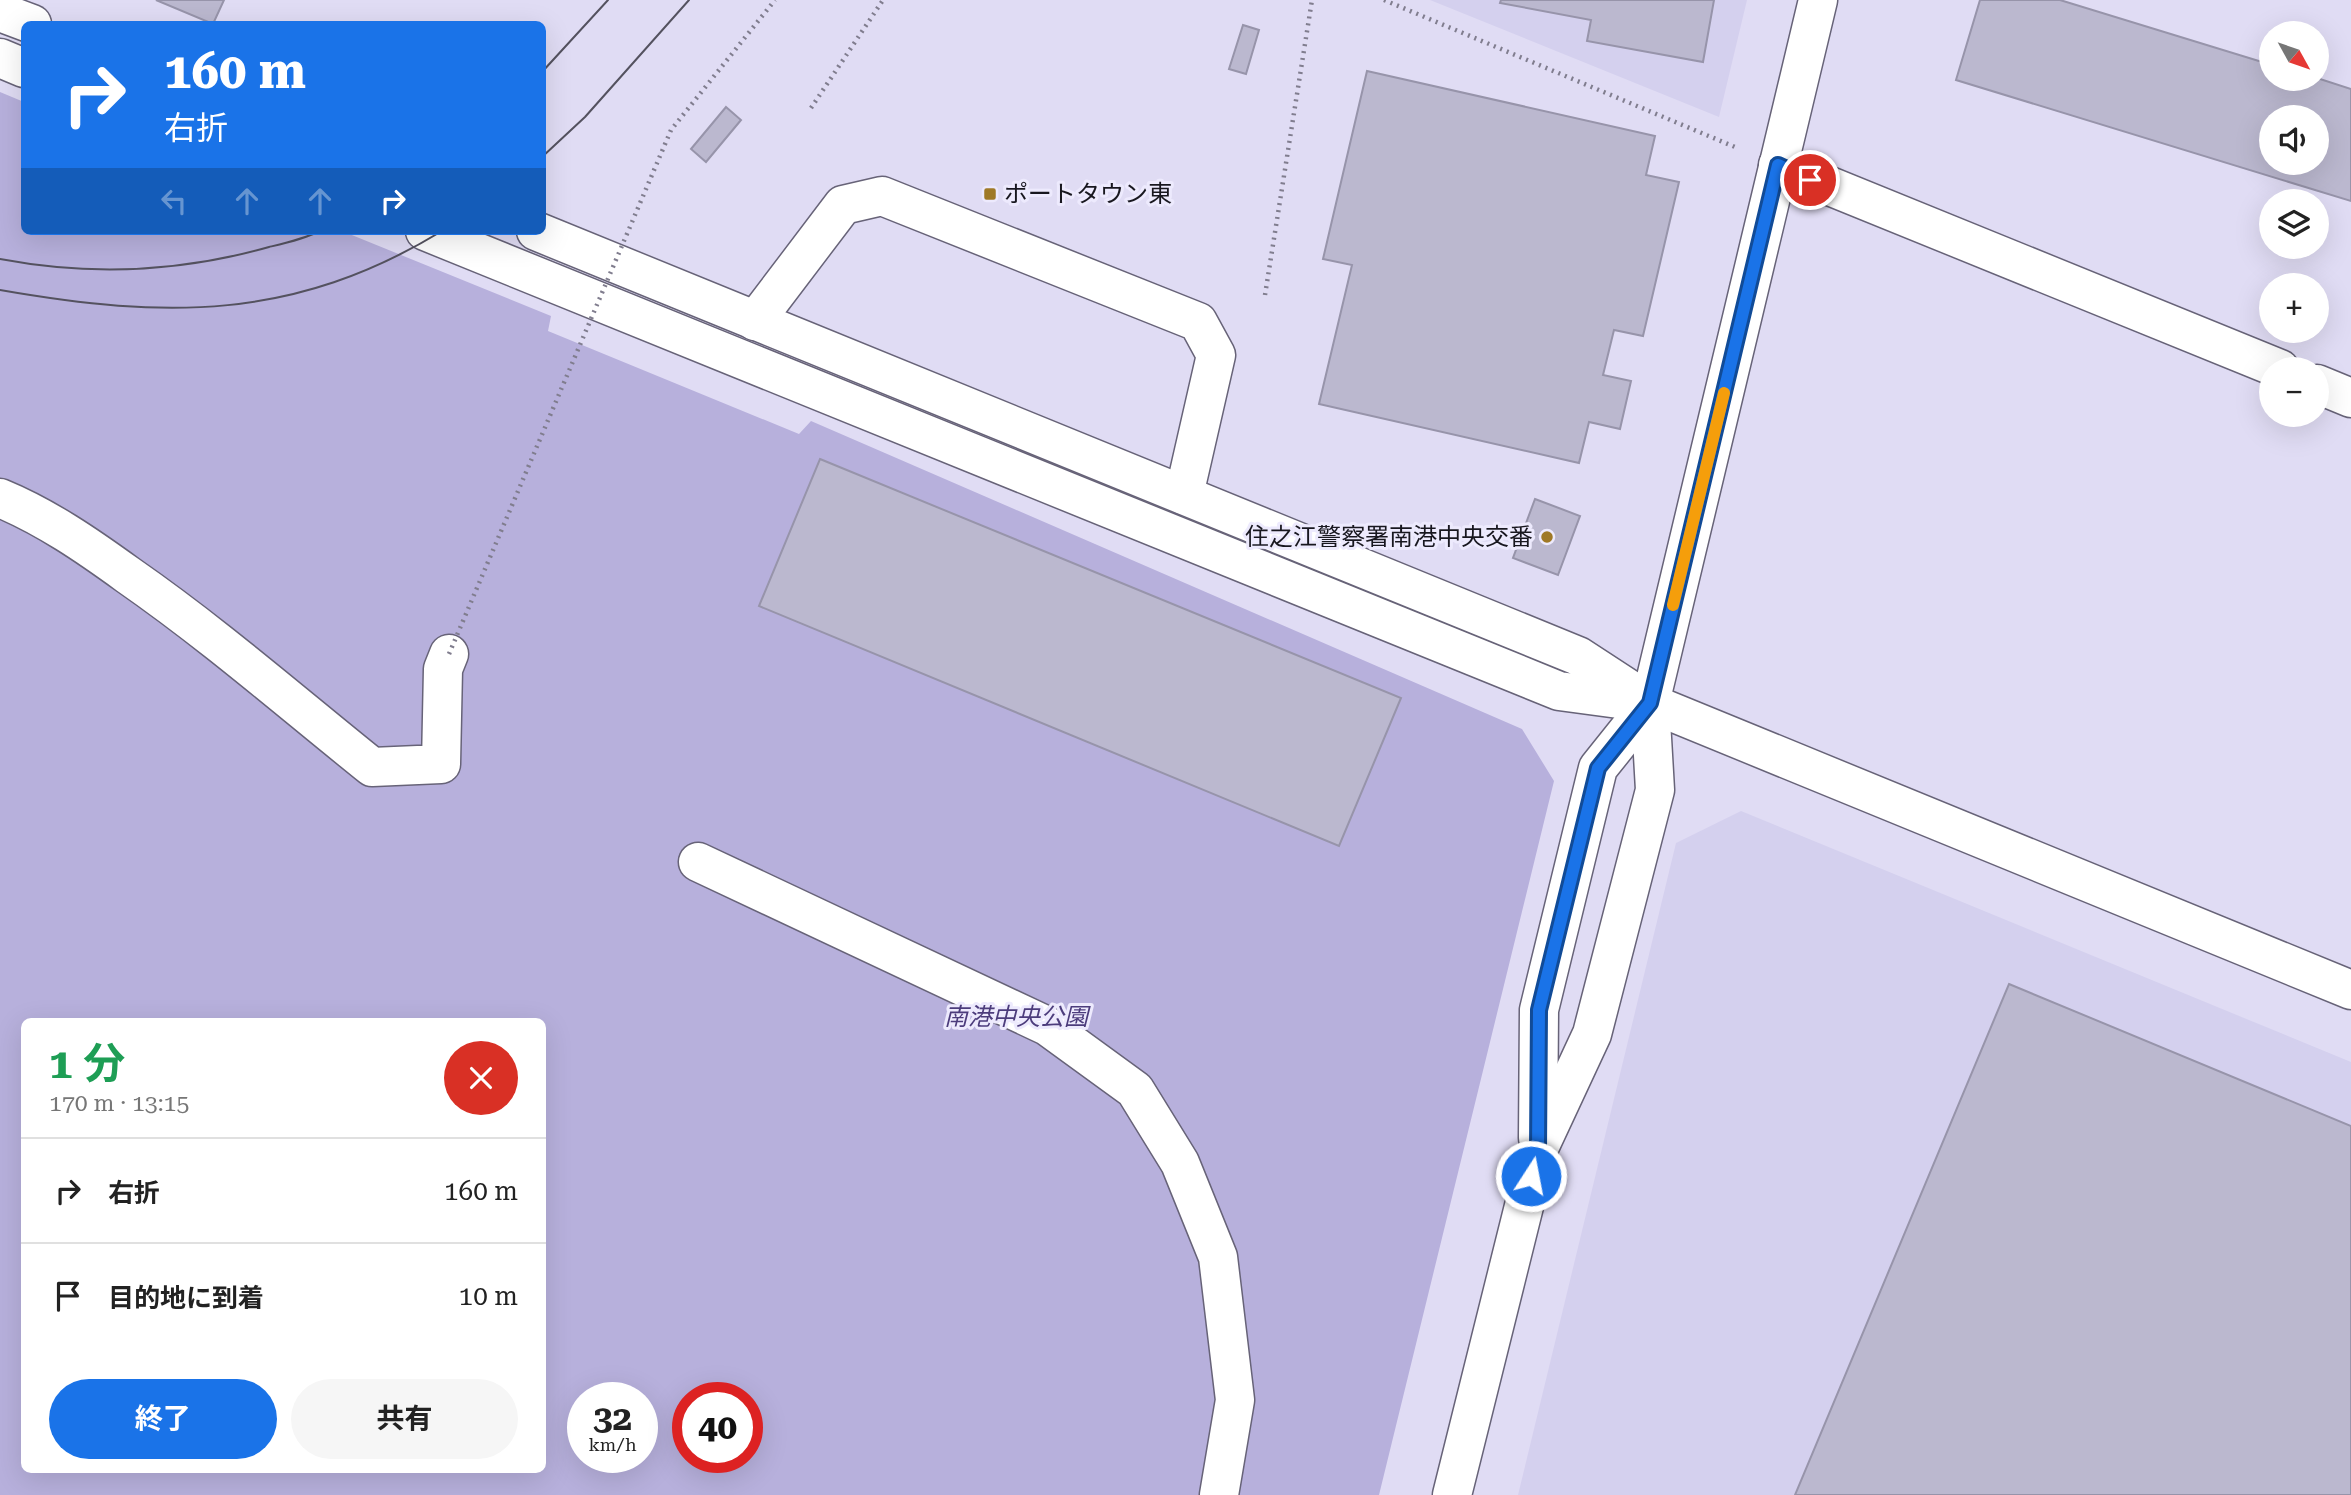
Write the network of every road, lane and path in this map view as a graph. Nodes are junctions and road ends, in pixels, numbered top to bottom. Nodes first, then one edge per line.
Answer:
1 (775, 0) edge
2 (883, 0) edge
3 (1312, 0) edge
4 (1384, 0) edge
5 (1818, 0) edge
6 (0, 12) edge
7 (24, 21) edge
8 (0, 58) edge
9 (21, 67) edge
10 (811, 107) dead end
11 (1735, 147) dead end
12 (1778, 165) junction
13 (435, 235) edge
14 (546, 235) edge
15 (1265, 295) dead end
16 (755, 321) junction
17 (2259, 360) edge
18 (2329, 389) edge
19 (2351, 398) edge
20 (1184, 495) junction
21 (0, 498) edge
22 (449, 654) joint
23 (1650, 703) junction
24 (698, 862) dead end
25 (2351, 990) edge
26 (1538, 1150) junction
27 (1219, 1495) edge
28 (1451, 1495) edge

1 - 22 path, bridge
2 - 10 path
3 - 15 path
4 - 11 path
5 - 12 street
6 - 7 street
8 - 9 street
12 - 17 street
12 - 23 street
13 - 23 street
14 - 16 street
16 - 20 street
16 - 20 street
18 - 19 street
20 - 23 street
21 - 22 street
23 - 25 street
23 - 26 street
23 - 26 street
24 - 27 street
26 - 28 street

